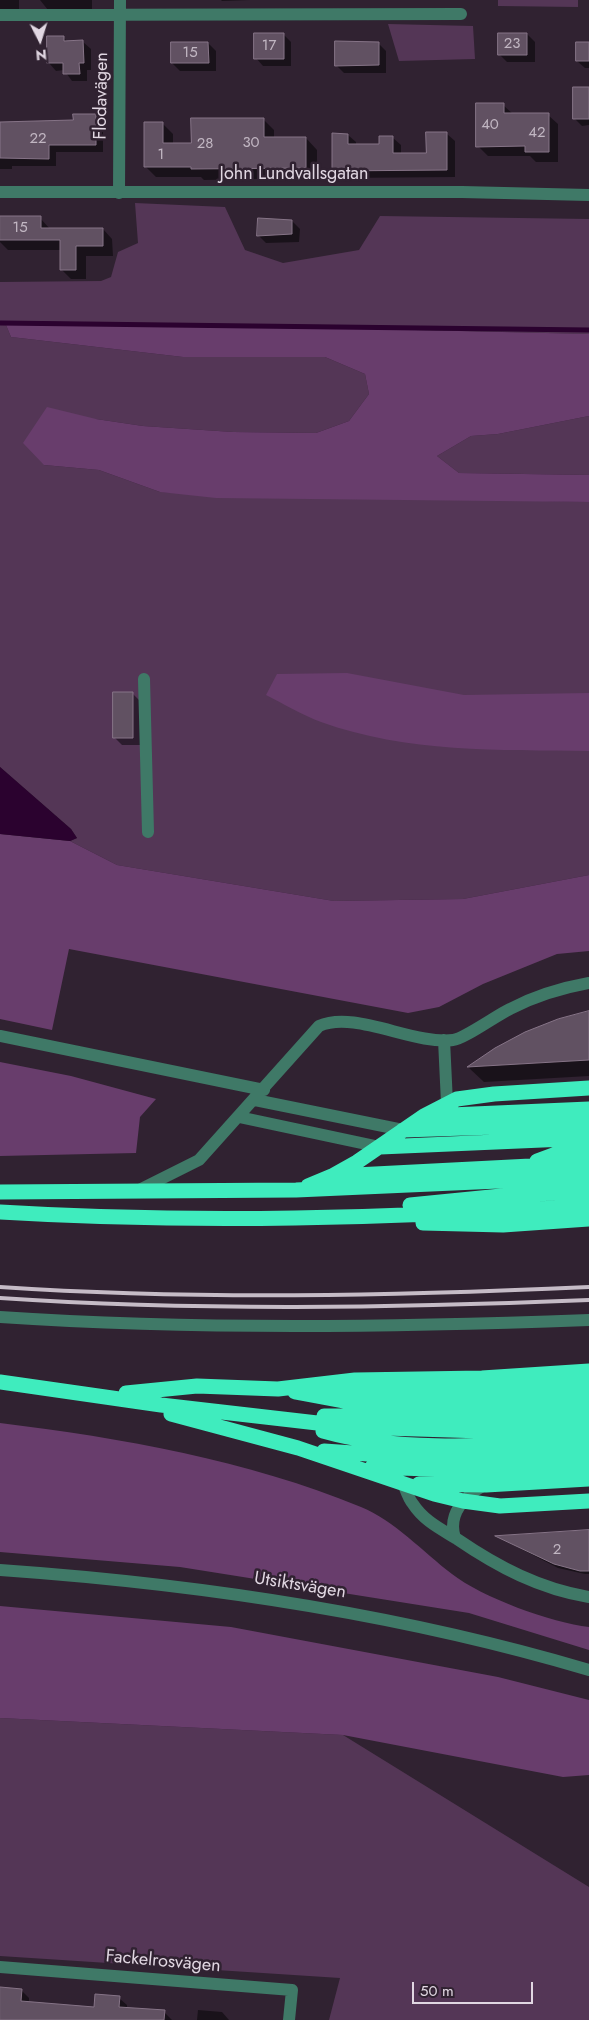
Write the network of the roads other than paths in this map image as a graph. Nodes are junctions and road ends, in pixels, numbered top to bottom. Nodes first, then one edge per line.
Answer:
1 (120, 0) edge
2 (461, 14) dead end
3 (0, 15) edge
4 (121, 15) junction
5 (0, 192) edge
6 (119, 193) junction
7 (589, 195) edge
8 (144, 679) dead end
9 (148, 832) dead end
10 (589, 983) edge
11 (0, 1036) edge
12 (444, 1040) junction
13 (589, 1088) edge
14 (264, 1090) junction
15 (255, 1100) junction
16 (448, 1103) junction
17 (589, 1109) edge
18 (424, 1116) junction
19 (240, 1117) junction
20 (589, 1124) edge
21 (403, 1130) junction
22 (589, 1138) edge
23 (551, 1140) junction
24 (380, 1147) junction
25 (589, 1150) edge
26 (564, 1151) junction
27 (589, 1163) edge
28 (522, 1166) junction
29 (332, 1176) junction
30 (589, 1177) edge
31 (296, 1190) junction
32 (589, 1191) edge
33 (0, 1192) edge
34 (136, 1192) junction
35 (589, 1206) edge
36 (0, 1212) edge
37 (297, 1217) junction
38 (589, 1219) edge
39 (0, 1317) edge
40 (589, 1320) edge
41 (589, 1371) edge
42 (0, 1382) edge
43 (589, 1385) edge
44 (278, 1389) junction
45 (92, 1395) junction
46 (589, 1398) edge
47 (589, 1412) edge
48 (278, 1418) junction
49 (589, 1425) edge
50 (589, 1439) edge
51 (298, 1448) junction
52 (589, 1453) edge
53 (350, 1466) junction
54 (589, 1466) edge
55 (589, 1480) edge
56 (403, 1483) junction
57 (486, 1485) junction
58 (589, 1501) edge
59 (463, 1502) junction
60 (454, 1538) junction
61 (0, 1570) edge
62 (589, 1597) edge
63 (589, 1670) edge
64 (0, 1967) edge
65 (290, 2020) edge

1 - 4 street, Flodavägen
2 - 4 street
3 - 4 street
4 - 6 street, Flodavägen
5 - 6 street, John Lundvallsgatan
6 - 7 street, John Lundvallsgatan
8 - 9 street
10 - 12 street
11 - 14 street
12 - 14 street
12 - 16 street
13 - 16 highway
14 - 15 street
15 - 19 street
15 - 21 street
16 - 18 highway
17 - 18 highway
18 - 21 highway
19 - 24 street
19 - 34 street
20 - 21 highway
21 - 24 highway
22 - 23 highway
23 - 24 highway
23 - 26 highway
24 - 29 highway
25 - 26 highway
26 - 28 highway
27 - 28 highway
28 - 29 highway
29 - 31 highway
30 - 31 highway
31 - 34 highway
32 - 37 highway
33 - 34 highway
35 - 37 highway
36 - 37 highway
37 - 38 highway
39 - 40 street
41 - 44 highway
42 - 45 highway
43 - 44 highway
44 - 45 highway
44 - 46 highway
45 - 48 highway
45 - 51 highway
47 - 48 highway
48 - 49 highway
48 - 50 highway
51 - 52 highway
51 - 53 highway
53 - 54 highway
53 - 56 highway
55 - 57 highway
56 - 57 highway
56 - 59 highway
56 - 60 street
57 - 59 street
58 - 59 highway
59 - 60 street
60 - 62 street
61 - 63 street, Utsiktsvägen
64 - 65 street, Fackelrosvägen

